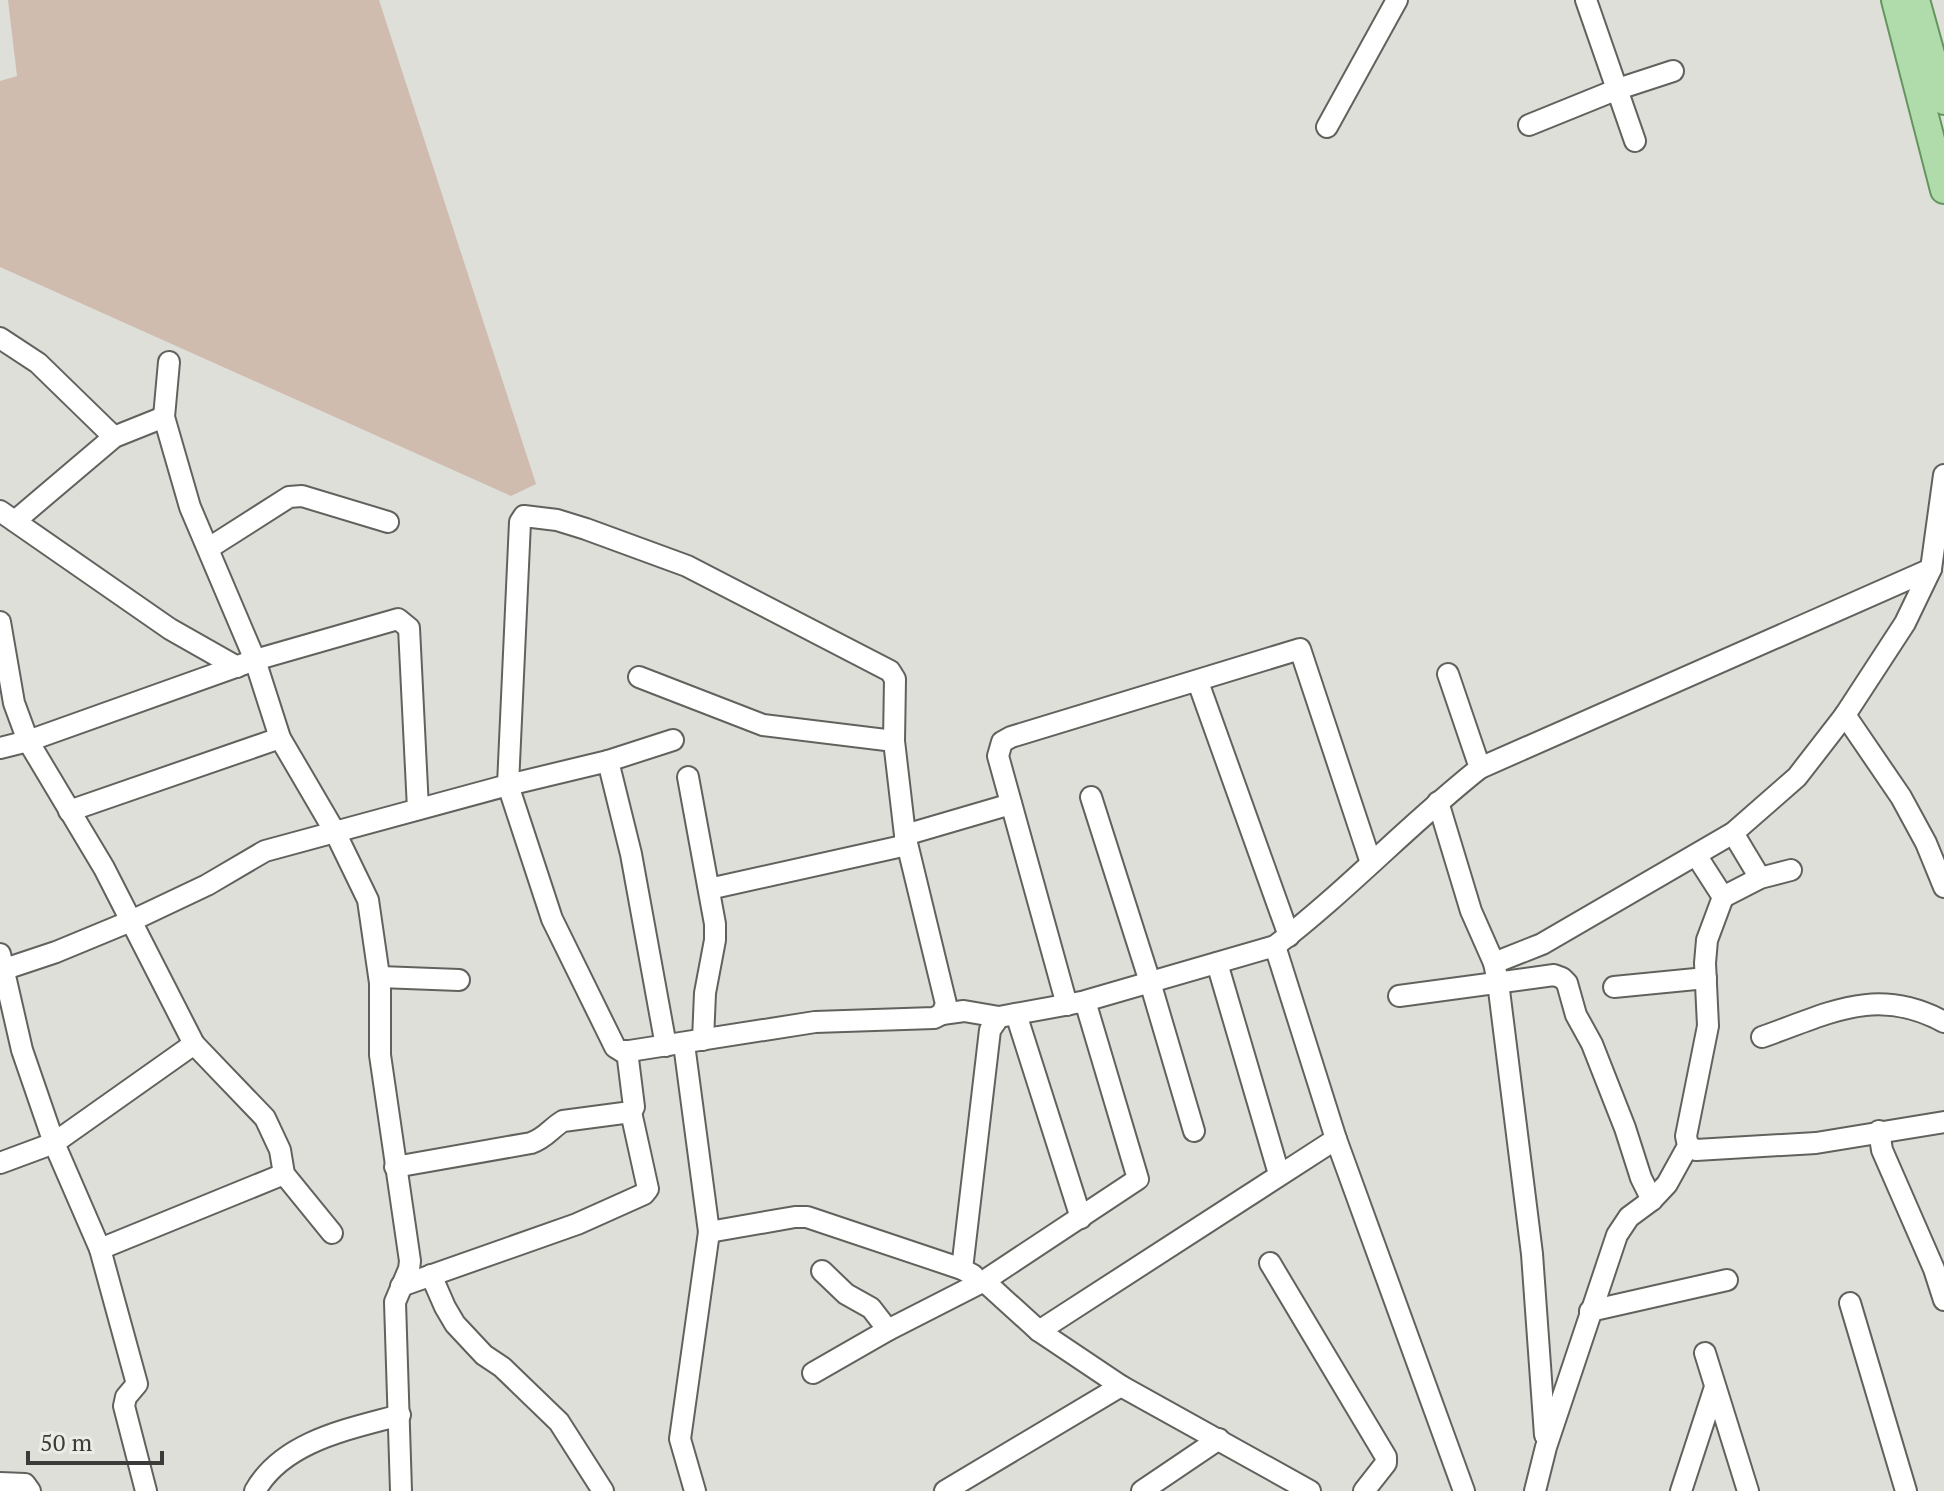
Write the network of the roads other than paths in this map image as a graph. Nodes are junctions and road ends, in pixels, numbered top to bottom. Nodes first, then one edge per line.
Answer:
1 (1397, 0) edge
2 (1586, 0) edge
3 (1895, 0) edge
4 (1916, 0) edge
5 (1673, 71) dead end
6 (1618, 89) junction
7 (1944, 101) edge
8 (1529, 125) dead end
9 (1327, 127) dead end
10 (1635, 141) dead end
11 (1944, 190) edge
12 (0, 338) edge
13 (169, 362) dead end
14 (164, 417) junction
15 (114, 437) junction
16 (1944, 475) edge
17 (7, 516) edge
18 (388, 522) dead end
19 (209, 548) junction
20 (1931, 569) junction
21 (0, 622) edge
22 (246, 664) junction
23 (1448, 674) dead end
24 (639, 677) dead end
25 (1198, 682) junction
26 (1845, 715) junction
27 (280, 738) junction
28 (673, 740) dead end
29 (28, 741) junction
30 (894, 741) junction
31 (0, 748) edge
32 (608, 761) junction
33 (1480, 768) junction
34 (688, 777) dead end
35 (508, 785) junction
36 (1091, 797) dead end
37 (1438, 802) junction
38 (1011, 804) junction
39 (418, 809) junction
40 (69, 811) junction
41 (335, 832) junction
42 (1733, 833) junction
43 (906, 840) junction
44 (1696, 855) junction
45 (1371, 863) junction
46 (1791, 870) dead end
47 (1760, 878) junction
48 (1944, 887) edge
49 (709, 889) junction
50 (1723, 897) junction
51 (131, 921) junction
52 (1282, 941) junction
53 (3, 962) edge
54 (1217, 963) junction
55 (1496, 972) junction
56 (380, 977) junction
57 (1706, 978) junction
58 (459, 980) dead end
59 (1150, 982) junction
60 (1614, 987) dead end
61 (1399, 996) dead end
62 (1076, 1003) junction
63 (942, 1014) junction
64 (1008, 1015) junction
65 (1944, 1022) edge
66 (1762, 1037) dead end
67 (194, 1044) junction
68 (684, 1044) junction
69 (627, 1051) junction
70 (631, 1112) junction
71 (1944, 1122) edge
72 (1194, 1131) dead end
73 (1879, 1131) junction
74 (1336, 1139) junction
75 (54, 1143) junction
76 (1688, 1146) junction
77 (0, 1163) edge
78 (395, 1167) junction
79 (284, 1174) junction
80 (1279, 1174) junction
81 (1652, 1200) junction
82 (1081, 1218) junction
83 (709, 1232) junction
84 (332, 1233) dead end
85 (1944, 1245) edge
86 (100, 1249) junction
87 (1270, 1263) dead end
88 (962, 1269) junction
89 (1934, 1269) junction
90 (822, 1271) dead end
91 (431, 1275) junction
92 (1727, 1280) dead end
93 (984, 1281) junction
94 (401, 1286) junction
95 (1944, 1300) edge
96 (1850, 1303) dead end
97 (1590, 1311) junction
98 (888, 1330) junction
99 (1039, 1331) junction
100 (1705, 1353) dead end
101 (813, 1373) dead end
102 (1121, 1386) junction
103 (1715, 1387) junction
104 (400, 1415) junction
105 (1219, 1439) junction
106 (1546, 1447) junction
107 (0, 1483) edge
108 (1743, 1489) edge
109 (30, 1491) edge
110 (146, 1491) edge
111 (255, 1491) edge
112 (401, 1491) edge
113 (603, 1491) edge
114 (695, 1491) edge
115 (945, 1491) edge
116 (1142, 1491) edge
117 (1310, 1491) edge
118 (1364, 1491) edge
119 (1464, 1491) edge
120 (1535, 1491) edge
121 (1681, 1491) edge
122 (1906, 1491) edge

1 - 9 street
2 - 6 street
3 - 11 main road
4 - 7 main road
5 - 6 street
6 - 8 street
6 - 10 street
12 - 15 street
13 - 14 street
14 - 15 street
14 - 19 street
15 - 17 street
16 - 20 street
17 - 22 street
18 - 19 street
19 - 22 street
20 - 26 street
20 - 33 street
21 - 29 street
22 - 27 street
22 - 29 street
22 - 39 street
23 - 33 street
24 - 30 street
25 - 38 street
25 - 45 street
25 - 52 street
26 - 42 street
26 - 48 street
27 - 40 street
27 - 41 street
28 - 32 street
29 - 31 street
29 - 40 street
30 - 35 street
30 - 43 street
32 - 35 street
32 - 68 street
33 - 37 street
34 - 49 street
35 - 39 street
35 - 69 street
36 - 59 street
37 - 45 street
37 - 55 street
38 - 43 street
38 - 62 street
39 - 41 street
40 - 51 street
41 - 51 street
41 - 56 street
42 - 44 street
42 - 47 street
43 - 49 street
43 - 63 street
44 - 50 street
44 - 55 street
45 - 52 street
46 - 47 street
47 - 50 street
49 - 68 street
50 - 57 street
51 - 53 street
51 - 67 street
52 - 54 street
52 - 74 street
53 - 75 street
54 - 59 street
54 - 80 street
55 - 61 street
55 - 81 street
55 - 106 street
56 - 58 street
56 - 78 street
57 - 60 street
57 - 76 street
59 - 62 street
59 - 72 street
62 - 64 street
62 - 82 street
63 - 64 street
63 - 68 street
64 - 82 street
64 - 88 street
65 - 66 street
67 - 75 street
67 - 79 street
68 - 69 street
68 - 83 street
69 - 70 street
70 - 78 street
70 - 91 street
71 - 73 street
73 - 76 street
73 - 89 street
74 - 80 street
74 - 119 street
75 - 77 street
75 - 86 street
76 - 81 street
78 - 94 street
79 - 84 street
79 - 86 street
80 - 99 street
81 - 97 street
82 - 93 street
83 - 88 street
83 - 114 street
85 - 89 street
86 - 110 street
87 - 118 street
88 - 93 street
89 - 95 street
90 - 98 street
91 - 94 street
91 - 113 street
92 - 97 street
93 - 98 street
93 - 99 street
94 - 104 street
96 - 122 street
97 - 106 street
98 - 101 street
99 - 102 street
100 - 103 street
102 - 105 street
102 - 115 street
103 - 108 street
103 - 121 street
104 - 111 street
104 - 112 street
105 - 116 street
105 - 117 street
106 - 120 street
107 - 109 street

